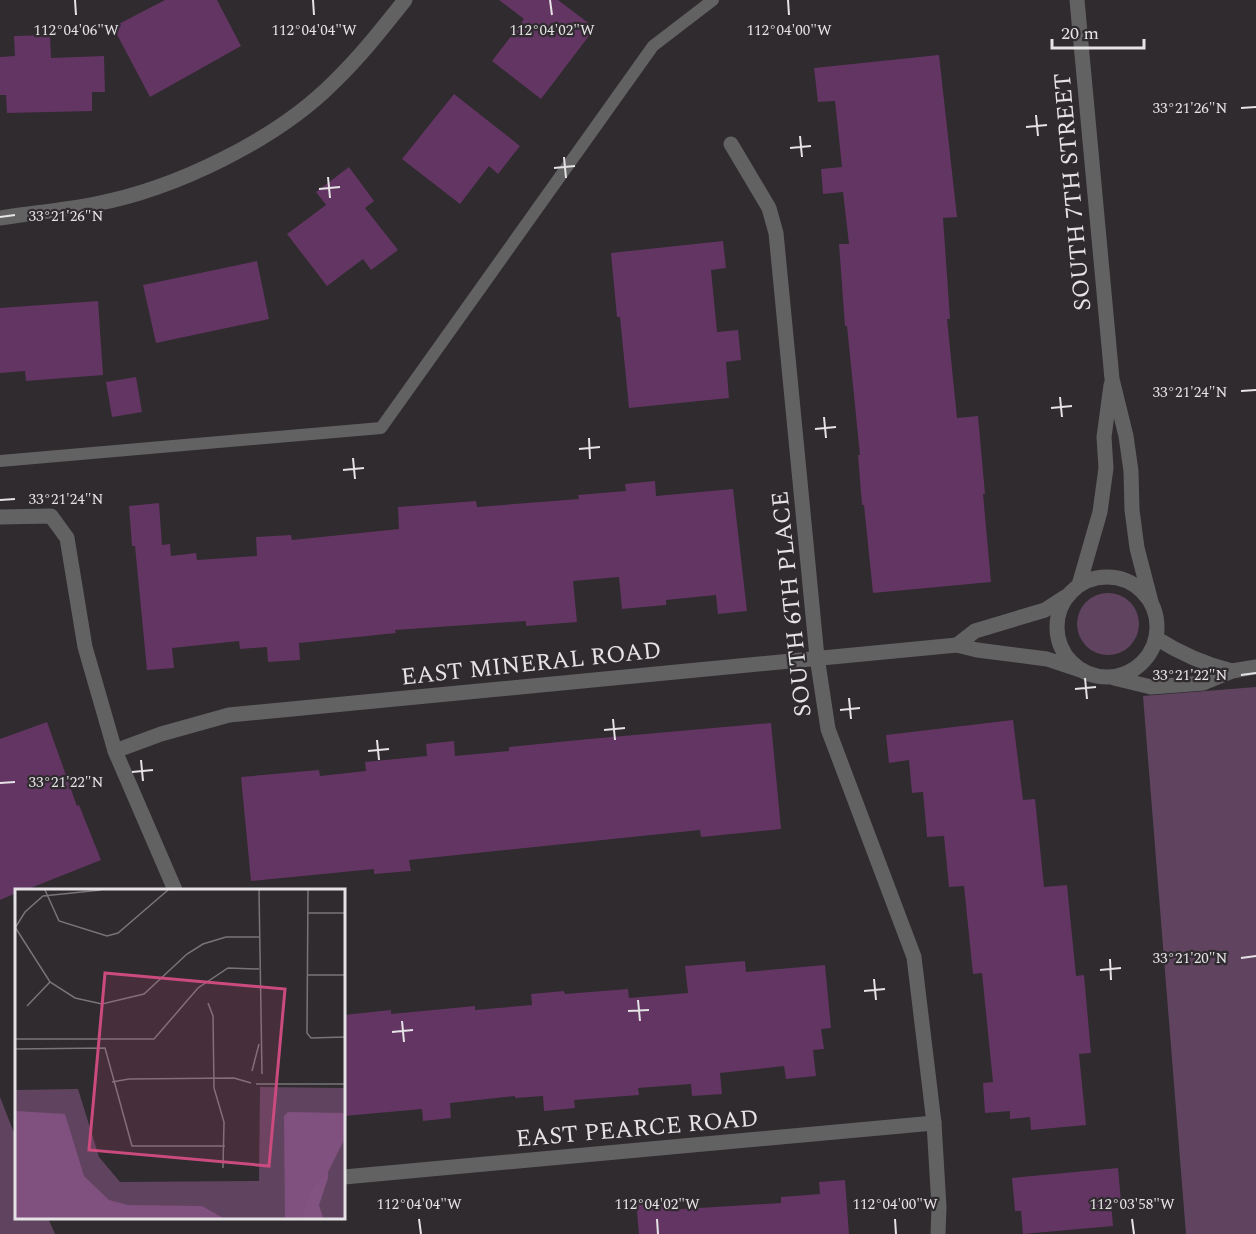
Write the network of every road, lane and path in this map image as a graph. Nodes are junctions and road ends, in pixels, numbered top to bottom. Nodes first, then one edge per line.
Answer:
1 (405, 0) edge
2 (712, 0) edge
3 (1077, 0) edge
4 (731, 144) dead end
5 (0, 218) edge
6 (1112, 379) junction
7 (0, 461) edge
8 (0, 518) edge
9 (1073, 590) junction
10 (1151, 602) junction
11 (1156, 638) junction
12 (957, 645) junction
13 (817, 657) junction
14 (1256, 667) edge
15 (1080, 670) junction
16 (1232, 671) junction
17 (1111, 677) junction
18 (115, 751) junction
19 (174, 889) edge
20 (934, 1123) junction
21 (345, 1177) edge
22 (938, 1234) edge

1 - 5 street
2 - 7 lane
3 - 6 street, SOUTH 7TH STREET
4 - 13 street, SOUTH 6TH PLACE
6 - 9 street, SOUTH 7TH STREET
6 - 10 street, SOUTH 7TH STREET
8 - 18 street
9 - 10 street
9 - 12 street, EAST MINERAL ROAD
9 - 15 street, SOUTH 7TH STREET
10 - 11 street, SOUTH 7TH STREET
11 - 16 street
11 - 17 street
12 - 13 street, EAST MINERAL ROAD
12 - 15 street, EAST MINERAL ROAD
13 - 18 street, EAST MINERAL ROAD
13 - 20 street, SOUTH 6TH PLACE
14 - 16 street
15 - 17 street
16 - 17 street
18 - 19 street
20 - 21 street, EAST PEARCE ROAD
20 - 22 street, SOUTH 6TH PLACE

